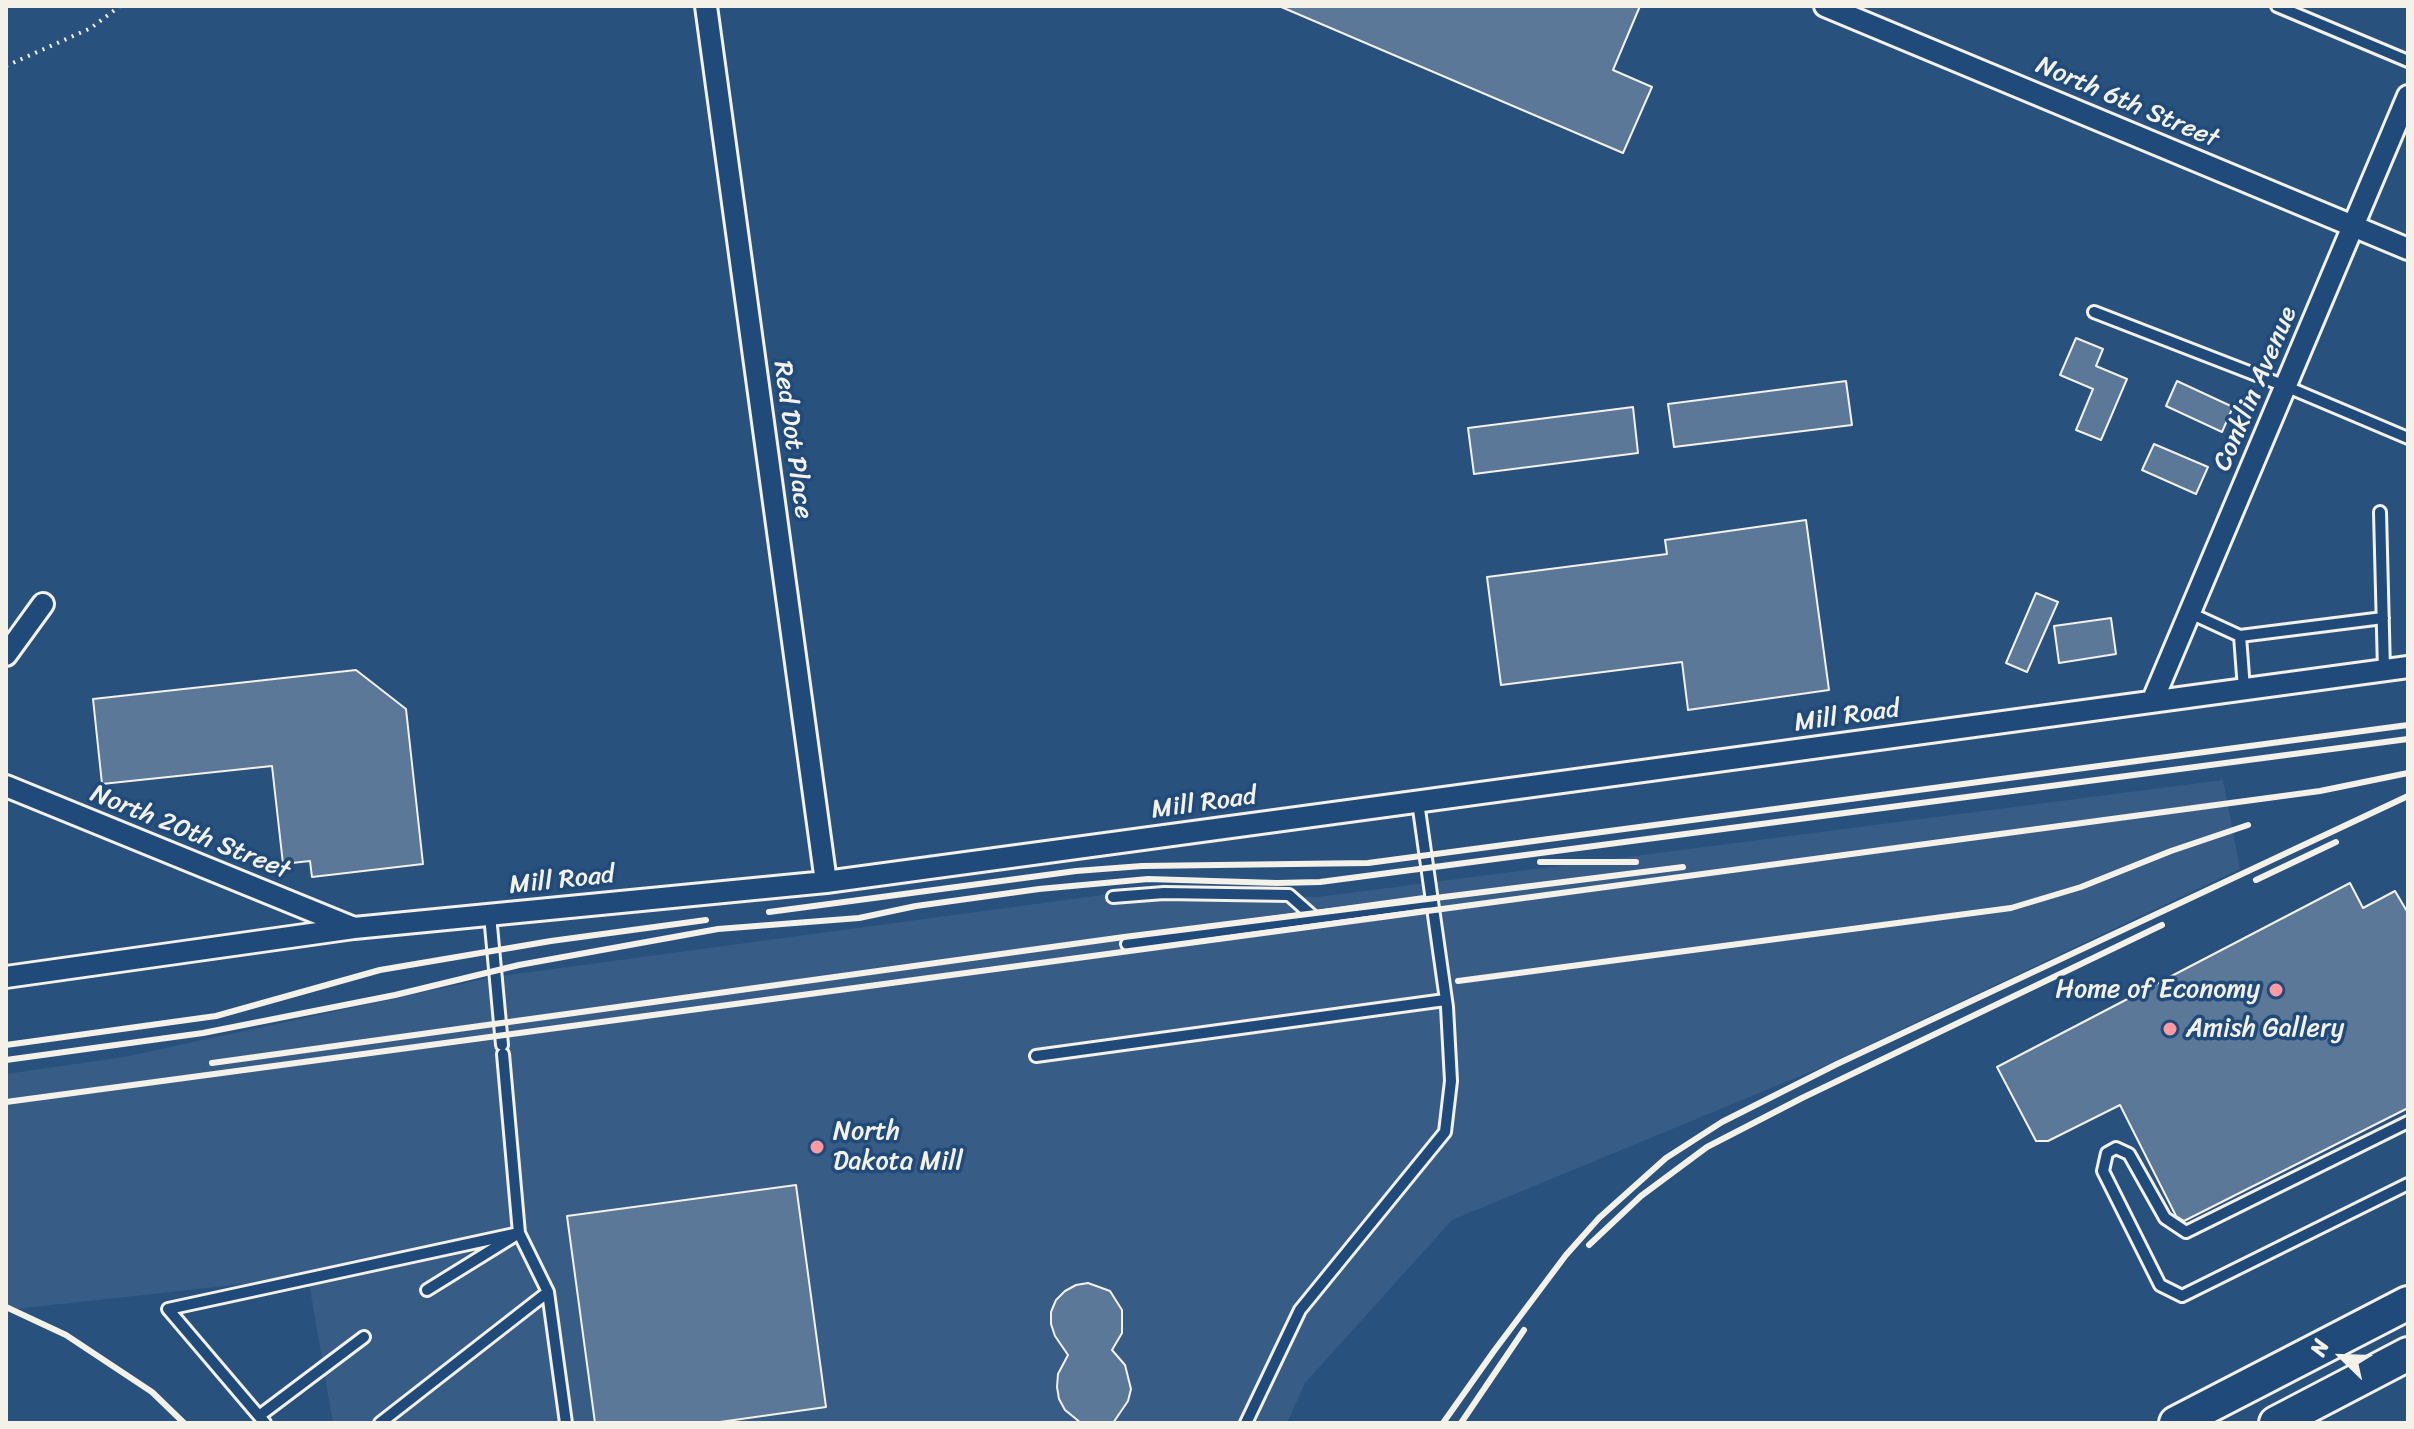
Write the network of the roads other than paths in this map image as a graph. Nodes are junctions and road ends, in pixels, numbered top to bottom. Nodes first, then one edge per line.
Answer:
1 (706, 6) edge
2 (1825, 6) edge
3 (2277, 6) edge
4 (2408, 61) edge
5 (2408, 96) edge
6 (2353, 226) junction
7 (2408, 249) edge
8 (2094, 312) dead end
9 (2285, 386) junction
10 (2408, 438) edge
11 (2380, 512) dead end
12 (43, 604) dead end
13 (2190, 613) junction
14 (2383, 618) junction
15 (2240, 636) junction
16 (6, 655) edge
17 (2408, 667) edge
18 (2384, 670) junction
19 (2244, 689) junction
20 (2152, 702) junction
21 (6, 786) edge
22 (1418, 802) junction
23 (826, 882) junction
24 (1113, 897) dead end
25 (1432, 902) junction
26 (490, 915) junction
27 (1315, 918) junction
28 (354, 928) junction
29 (1127, 944) dead end
30 (6, 977) edge
31 (1445, 1000) junction
32 (1036, 1056) dead end
33 (2408, 1122) edge
34 (2408, 1184) edge
35 (519, 1233) junction
36 (427, 1290) dead end
37 (548, 1292) junction
38 (2400, 1307) edge
39 (364, 1337) dead end
40 (2408, 1344) edge
41 (2408, 1354) edge
42 (2249, 1385) junction
43 (262, 1419) edge
44 (380, 1423) edge
45 (566, 1423) edge
46 (1246, 1423) edge
47 (2176, 1423) edge
48 (2267, 1423) edge
49 (2276, 1423) edge

1 - 23 street, Red Dot Place
2 - 6 street, North 6th Street
3 - 4 lane
5 - 6 street, Conklin Avenue
6 - 7 street, North 6th Street
6 - 9 street, Conklin Avenue
8 - 9 lane
9 - 10 lane
9 - 13 street, Conklin Avenue
11 - 14 lane
12 - 16 street
13 - 15 lane
13 - 20 street, Conklin Avenue
14 - 15 lane
14 - 18 lane
15 - 19 lane
17 - 18 street, Mill Road
18 - 19 street, Mill Road
19 - 20 street, Mill Road
20 - 22 street, Mill Road
21 - 28 street, North 20th Street
22 - 23 street, Mill Road
22 - 25 lane
23 - 26 street, Mill Road
24 - 27 lane
25 - 27 lane
25 - 31 lane
26 - 28 street, Mill Road
26 - 35 lane
27 - 29 lane
28 - 30 street, Mill Road
31 - 32 lane
31 - 46 lane
33 - 34 lane
35 - 36 lane
35 - 37 lane
35 - 43 lane
37 - 44 lane
37 - 45 lane
38 - 40 main road
38 - 42 main road
39 - 43 lane
41 - 49 main road
42 - 47 main road
42 - 48 main road

